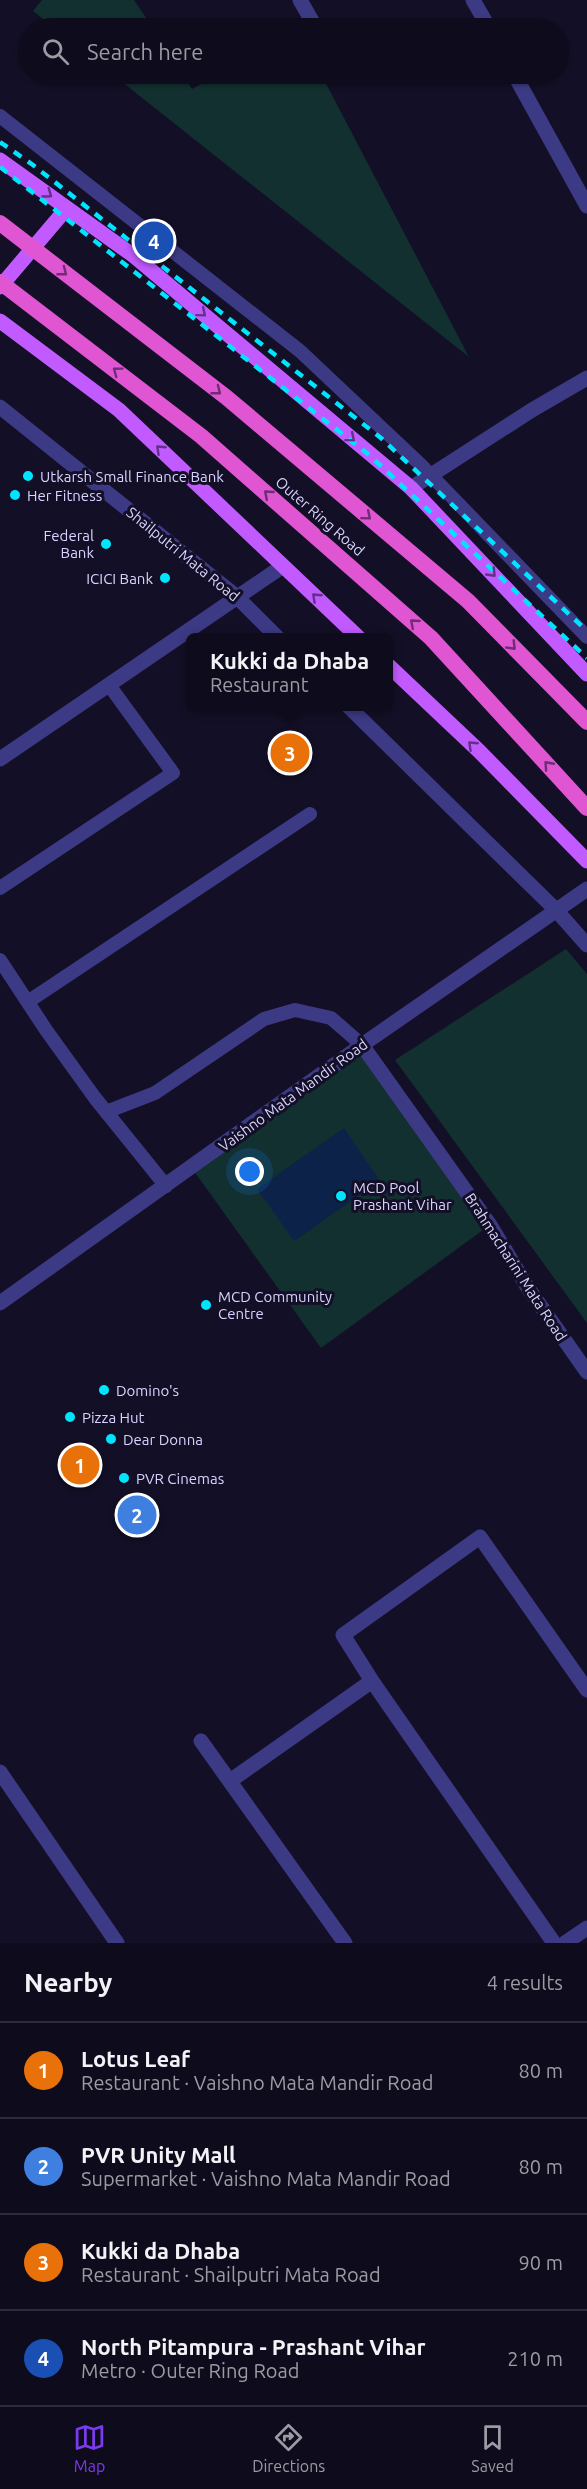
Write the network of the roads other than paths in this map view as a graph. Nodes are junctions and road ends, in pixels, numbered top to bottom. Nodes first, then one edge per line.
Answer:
1 (300, 0) edge
2 (473, 0) edge
3 (310, 18) edge
4 (483, 18) edge
5 (520, 84) edge
6 (0, 116) edge
7 (0, 160) edge
8 (587, 206) edge
9 (67, 208) junction
10 (0, 223) edge
11 (0, 282) edge
12 (0, 287) edge
13 (0, 321) edge
14 (587, 378) edge
15 (0, 407) edge
16 (431, 476) junction
17 (411, 488) junction
18 (283, 566) junction
19 (236, 596) junction
20 (273, 633) edge
21 (354, 633) edge
22 (587, 637) edge
23 (393, 670) edge
24 (587, 675) edge
25 (109, 685) junction
26 (353, 711) edge
27 (587, 722) edge
28 (0, 759) edge
29 (587, 808) edge
30 (310, 814) dead end
31 (587, 861) edge
32 (0, 888) edge
33 (587, 889) edge
34 (556, 910) junction
35 (587, 945) edge
36 (0, 960) edge
37 (29, 1001) junction
38 (362, 1045) junction
39 (106, 1112) junction
40 (166, 1186) junction
41 (0, 1303) edge
42 (587, 1372) edge
43 (372, 1681) junction
44 (587, 1690) edge
45 (201, 1741) dead end
46 (0, 1773) edge
47 (230, 1781) junction
48 (587, 1928) edge
49 (117, 1943) edge
50 (345, 1943) edge
51 (554, 1943) edge
52 (565, 1943) edge

1 - 3 street
2 - 4 street
5 - 8 street
6 - 16 lane
7 -> 9 main road
9 - 12 main road
9 -> 17 main road
10 -> 27 highway, Outer Ring Road
29 -> 11 highway, Outer Ring Road
18 -> 13 main road
14 - 16 street
15 - 19 street, Shailputri Mata Road
16 - 17 street
16 - 22 lane
17 -> 24 main road
18 - 19 street
21 -> 18 main road
19 - 20 street, Shailputri Mata Road
19 - 25 street
31 -> 23 main road
25 - 28 street
25 - 32 lane
26 - 34 street
30 - 37 lane
33 - 34 street, Vaishno Mata Mandir Road
34 - 35 street
34 - 38 street, Vaishno Mata Mandir Road
36 - 37 lane
37 - 39 lane
38 - 39 lane
38 - 40 street, Vaishno Mata Mandir Road
38 - 42 street, Brahmacharini Mata Road
39 - 40 lane
40 - 41 street, Vaishno Mata Mandir Road
43 - 44 street
43 - 47 street
43 - 51 street
45 - 47 street
46 - 49 street
47 - 50 street
48 - 52 street

